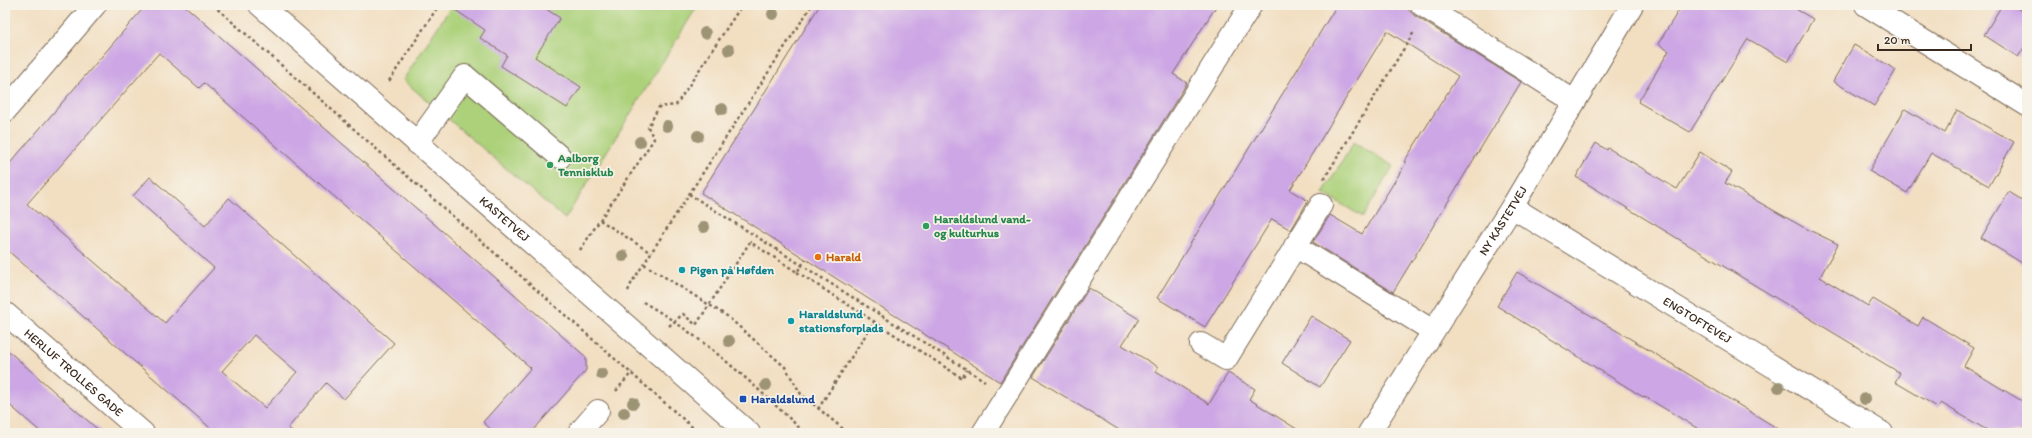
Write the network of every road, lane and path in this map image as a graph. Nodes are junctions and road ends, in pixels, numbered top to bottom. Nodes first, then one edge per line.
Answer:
1 (95, 5) edge
2 (213, 5) edge
3 (260, 5) edge
4 (439, 5) edge
5 (742, 5) edge
6 (812, 5) edge
7 (1250, 5) edge
8 (1632, 5) edge
9 (1866, 5) edge
10 (1425, 7) edge
11 (1574, 101) junction
12 (374, 105) junction
13 (2027, 105) edge
14 (5, 110) edge
15 (417, 143) junction
16 (560, 156) dead end
17 (689, 194) junction
18 (1321, 205) joint
19 (1512, 207) junction
20 (600, 220) junction
21 (1295, 246) junction
22 (651, 253) junction
23 (806, 259) dead end
24 (644, 263) junction
25 (802, 266) junction
26 (798, 272) junction
27 (566, 273) junction
28 (641, 301) dead end
29 (710, 306) junction
30 (5, 313) edge
31 (617, 317) junction
32 (674, 320) junction
33 (874, 322) junction
34 (1433, 331) junction
35 (1202, 344) dead end
36 (967, 370) junction
37 (1007, 395) junction
38 (818, 409) junction
39 (598, 411) dead end
40 (143, 433) edge
41 (579, 433) edge
42 (699, 433) edge
43 (749, 433) edge
44 (804, 433) edge
45 (848, 433) edge
46 (983, 433) edge
47 (1369, 433) edge
48 (1882, 433) edge

1 - 14 street
2 - 42 path
3 - 12 street, KASTETVEJ
4 - 12 path
5 - 20 path
6 - 17 path
7 - 37 street
8 - 11 street, NY KASTETVEJ
9 - 13 street
10 - 11 street
10 - 18 path
11 - 19 street, NY KASTETVEJ
12 - 15 street, KASTETVEJ
15 - 16 street
15 - 27 street, KASTETVEJ
17 - 22 path
17 - 25 path
18 - 21 street
19 - 34 street, NY KASTETVEJ
19 - 48 street, ENGTOFTEVEJ
20 - 22 path
20 - 27 path
21 - 34 street
21 - 35 street
22 - 24 path
23 - 25 path
24 - 29 path
24 - 31 path
25 - 26 path
25 - 36 path
26 - 29 path
26 - 33 path
27 - 31 street, KASTETVEJ
28 - 32 path
29 - 32 path
29 - 38 path
30 - 40 street, HERLUF TROLLES GADE
31 - 43 street, KASTETVEJ
32 - 44 path
33 - 36 path
33 - 38 path
34 - 47 street, NY KASTETVEJ
36 - 37 path
37 - 46 street
38 - 45 path
39 - 41 street

